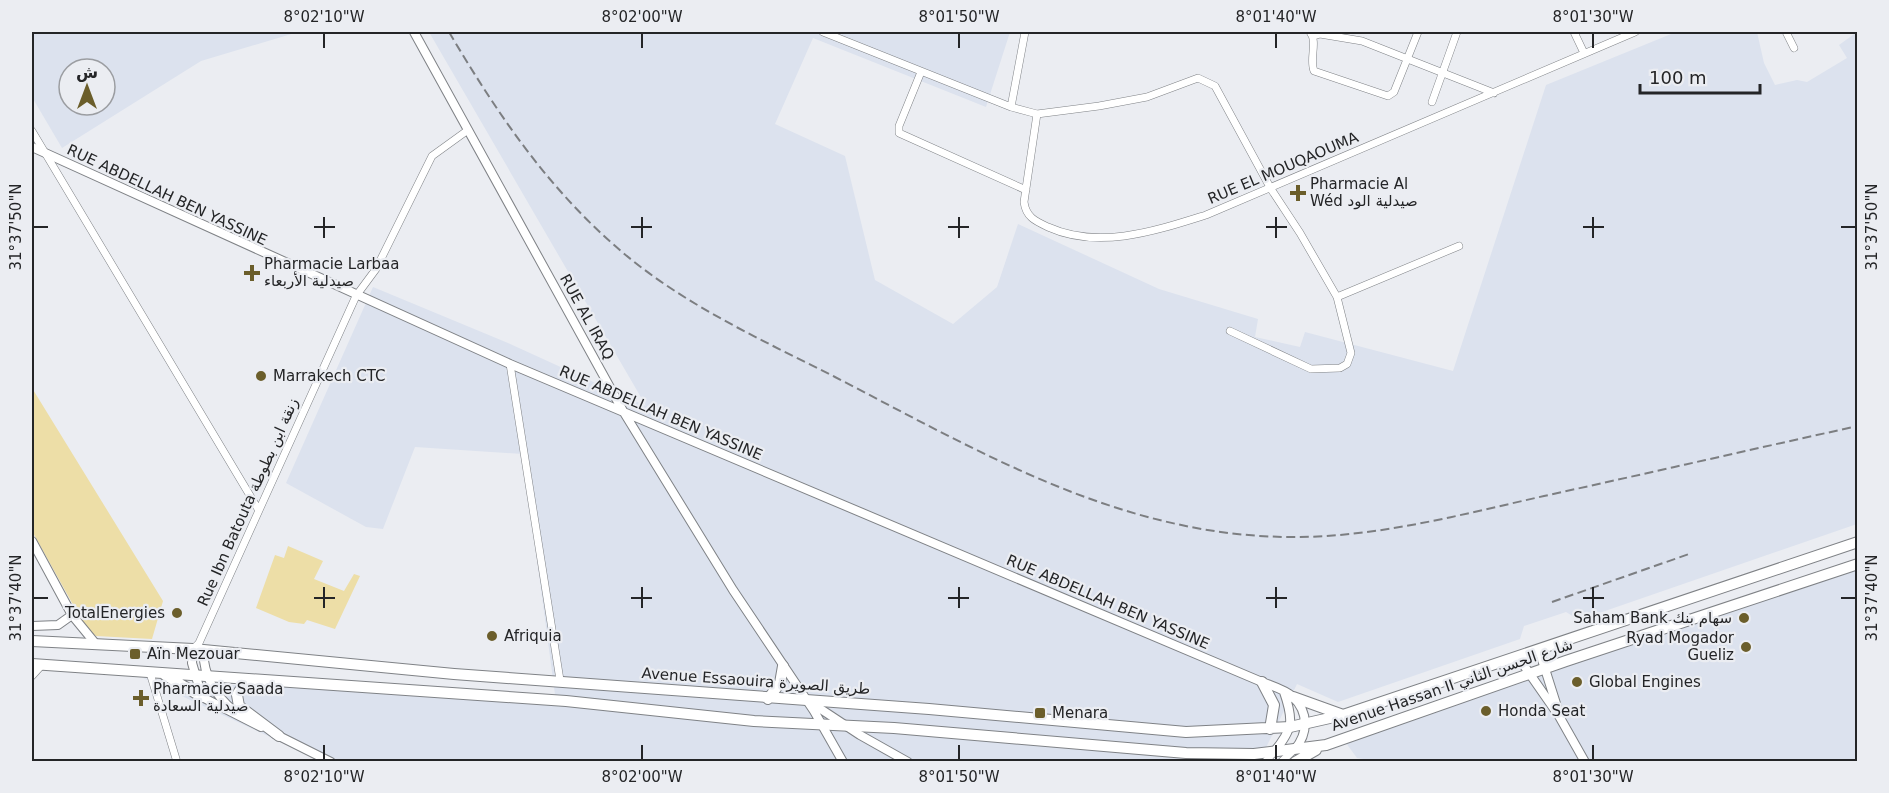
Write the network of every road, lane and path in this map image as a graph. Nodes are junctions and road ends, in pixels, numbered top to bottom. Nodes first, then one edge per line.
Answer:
1 (414, 32) edge
2 (823, 32) edge
3 (1025, 32) edge
4 (1350, 32) edge
5 (1418, 32) edge
6 (1457, 32) edge
7 (1574, 32) edge
8 (1635, 32) edge
9 (1786, 32) edge
10 (1312, 34) edge
11 (1352, 40) junction
12 (1794, 48) dead end
13 (1584, 53) junction
14 (1406, 58) junction
15 (921, 72) junction
16 (1443, 73) junction
17 (1494, 93) junction
18 (1432, 102) dead end
19 (1011, 107) junction
20 (1037, 114) junction
21 (468, 130) junction
22 (32, 132) edge
23 (32, 147) edge
24 (44, 152) junction
25 (1271, 189) junction
26 (1026, 190) junction
27 (1459, 246) dead end
28 (356, 296) junction
29 (1337, 297) junction
30 (1230, 331) dead end
31 (510, 364) junction
32 (623, 411) junction
33 (258, 509) junction
34 (32, 541) edge
35 (1857, 542) edge
36 (1857, 564) edge
37 (72, 615) junction
38 (32, 626) edge
39 (32, 641) edge
40 (94, 643) junction
41 (198, 647) junction
42 (1539, 650) junction
43 (1518, 657) junction
44 (37, 664) edge
45 (783, 666) junction
46 (1545, 668) junction
47 (150, 673) junction
48 (162, 674) junction
49 (1528, 674) junction
50 (195, 675) junction
51 (32, 676) edge
52 (207, 676) junction
53 (247, 679) junction
54 (560, 680) junction
55 (1262, 682) junction
56 (1289, 694) junction
57 (202, 697) junction
58 (768, 699) junction
59 (807, 700) junction
60 (1343, 715) junction
61 (1559, 716) junction
62 (243, 718) junction
63 (821, 724) junction
64 (1306, 724) junction
65 (845, 725) junction
66 (1290, 727) junction
67 (1270, 729) junction
68 (279, 736) junction
69 (1326, 745) junction
70 (1295, 749) junction
71 (1274, 752) junction
72 (1234, 758) edge
73 (1311, 758) edge
74 (177, 762) edge
75 (331, 762) edge
76 (843, 762) edge
77 (908, 762) edge
78 (1265, 762) edge
79 (1281, 762) edge
80 (1295, 762) edge
81 (1585, 762) edge

1 - 21 street, RUE AL IRAQ
2 - 15 street
3 - 19 street
4 - 11 street
5 - 14 street
6 - 16 street
7 - 13 street
8 - 13 street, RUE EL MOUQAOUMA
9 - 12 street
10 - 11 street
10 - 14 street
11 - 14 street
13 - 17 street, RUE EL MOUQAOUMA
14 - 16 street
15 - 19 street
15 - 26 street
16 - 17 street
16 - 18 street
17 - 25 street, RUE EL MOUQAOUMA
19 - 20 street
20 - 25 street
20 - 26 street, RUE EL MOUQAOUMA
21 - 28 street, Rue Ibn Batouta زنقة ابن بطوطة
21 - 32 street, RUE AL IRAQ
22 - 24 street
23 - 24 street, RUE ABDELLAH BEN YASSINE
24 - 28 street, RUE ABDELLAH BEN YASSINE
24 - 33 street
25 - 26 street, RUE EL MOUQAOUMA
25 - 29 street
27 - 29 street
28 - 31 street, RUE ABDELLAH BEN YASSINE
28 - 33 street, Rue Ibn Batouta زنقة ابن بطوطة
29 - 30 street
31 - 32 street, RUE ABDELLAH BEN YASSINE
31 - 54 street
32 - 45 street, RUE AL IRAQ
32 - 55 street, RUE ABDELLAH BEN YASSINE
33 - 41 street, Rue Ibn Batouta زنقة ابن بطوطة
34 - 37 street
35 - 42 main road, Avenue Hassan II شارع الحسن الثاني
36 - 46 main road, Avenue Hassan II شارع الحسن الثاني
37 - 38 street
37 - 40 street
39 - 40 main road, Avenue Essaouira طريق الصويرة
40 - 41 main road, Avenue Essaouira طريق الصويرة
41 - 50 street
41 - 52 street
41 - 54 main road, Avenue Essaouira طريق الصويرة
42 - 43 main road, Avenue Hassan II شارع الحسن الثاني
42 - 46 street
43 - 49 street
43 - 60 main road, Avenue Hassan II شارع الحسن الثاني
44 - 47 main road
44 - 51 street
45 - 58 main road
45 - 59 street, RUE AL IRAQ
46 - 49 main road, Avenue Hassan II شارع الحسن الثاني
46 - 61 street
47 - 48 main road
47 - 74 street
48 - 50 main road
48 - 57 main road
49 - 61 street
49 - 69 main road, Avenue Hassan II شارع الحسن الثاني
50 - 52 main road
50 - 57 street
52 - 53 main road
52 - 62 street
53 - 63 main road
53 - 68 main road
54 - 58 main road, Avenue Essaouira طريق الصويرة
55 - 56 street, RUE ABDELLAH BEN YASSINE
55 - 67 main road
56 - 60 main road
56 - 64 street
56 - 66 street
57 - 62 street
58 - 59 main road, Avenue Essaouira طريق الصويرة
59 - 63 street, RUE AL IRAQ
59 - 65 street
59 - 67 main road, Avenue Essaouira طريق الصويرة
60 - 64 main road, Avenue Hassan II شارع الحسن الثاني
61 - 81 street
62 - 68 street
63 - 65 main road
63 - 76 street, RUE AL IRAQ
64 - 66 main road, Avenue Essaouira طريق الصويرة
64 - 70 street
65 - 72 main road
65 - 77 street
66 - 67 main road, Avenue Essaouira طريق الصويرة
66 - 71 street
68 - 75 street
69 - 70 main road, Avenue Hassan II شارع الحسن الثاني
69 - 73 main road
70 - 71 main road
70 - 79 street
71 - 72 main road
71 - 78 street
73 - 80 main road

